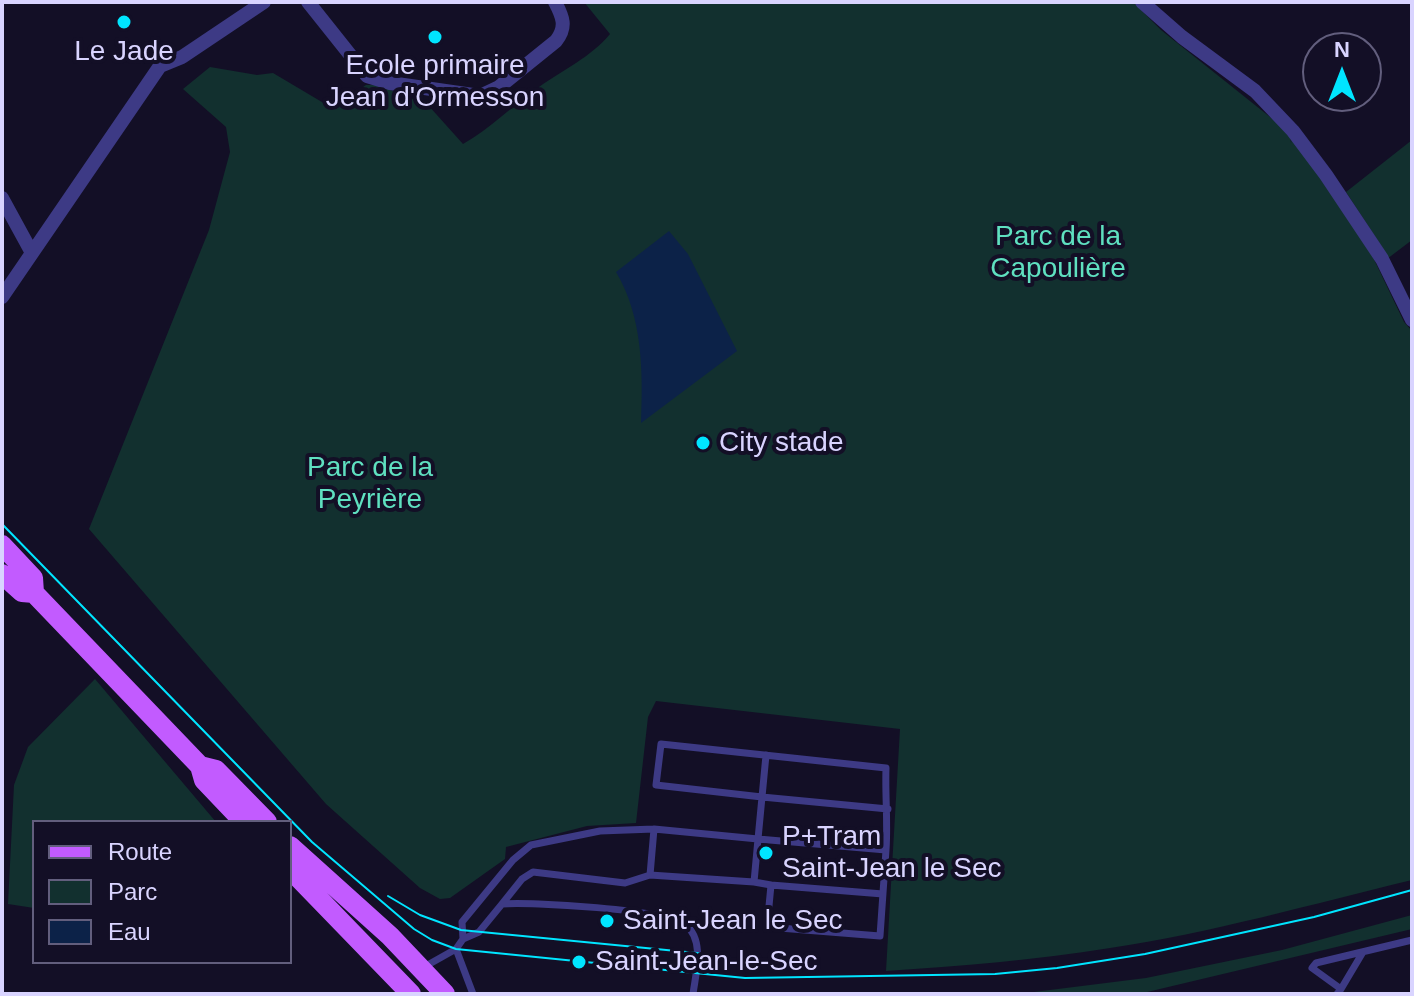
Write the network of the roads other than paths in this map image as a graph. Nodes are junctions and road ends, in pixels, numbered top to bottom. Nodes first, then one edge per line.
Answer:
1 (264, 2) edge
2 (308, 2) edge
3 (555, 2) edge
4 (1142, 2) edge
5 (2, 198) edge
6 (32, 253) junction
7 (2, 297) edge
8 (1412, 320) edge
9 (2, 545) edge
10 (2, 574) edge
11 (34, 593) junction
12 (766, 755) junction
13 (200, 766) junction
14 (762, 797) junction
15 (888, 809) junction
16 (242, 820) edge
17 (265, 820) edge
18 (654, 829) junction
19 (758, 839) junction
20 (292, 848) edge
21 (886, 850) junction
22 (292, 871) edge
23 (650, 875) junction
24 (754, 882) junction
25 (771, 885) junction
26 (883, 894) junction
27 (502, 904) junction
28 (463, 939) junction
29 (1412, 940) edge
30 (456, 949) junction
31 (1363, 952) junction
32 (422, 967) junction
33 (406, 988) edge
34 (1339, 991) edge
35 (445, 994) edge
36 (473, 994) edge
37 (693, 994) edge

1 - 6 street
2 - 3 street
4 - 8 street
5 - 6 street
6 - 7 street
9 - 11 main road
10 - 11 main road
11 - 13 main road
12 - 14 lane
12 - 14 lane
12 - 15 lane
13 - 16 main road
13 - 17 main road
14 - 15 lane
14 - 19 lane
15 - 21 lane
18 - 19 lane
18 - 23 lane
18 - 28 lane
19 - 21 lane
19 - 24 lane
20 - 32 main road
21 - 26 lane
22 - 33 main road
23 - 24 lane
23 - 27 lane
24 - 25 lane
25 - 26 lane
25 - 26 lane
27 - 28 lane
27 - 37 lane
28 - 30 lane
29 - 31 lane
30 - 32 lane
30 - 36 lane
31 - 34 lane
31 - 34 lane
32 - 33 main road
32 - 35 main road

